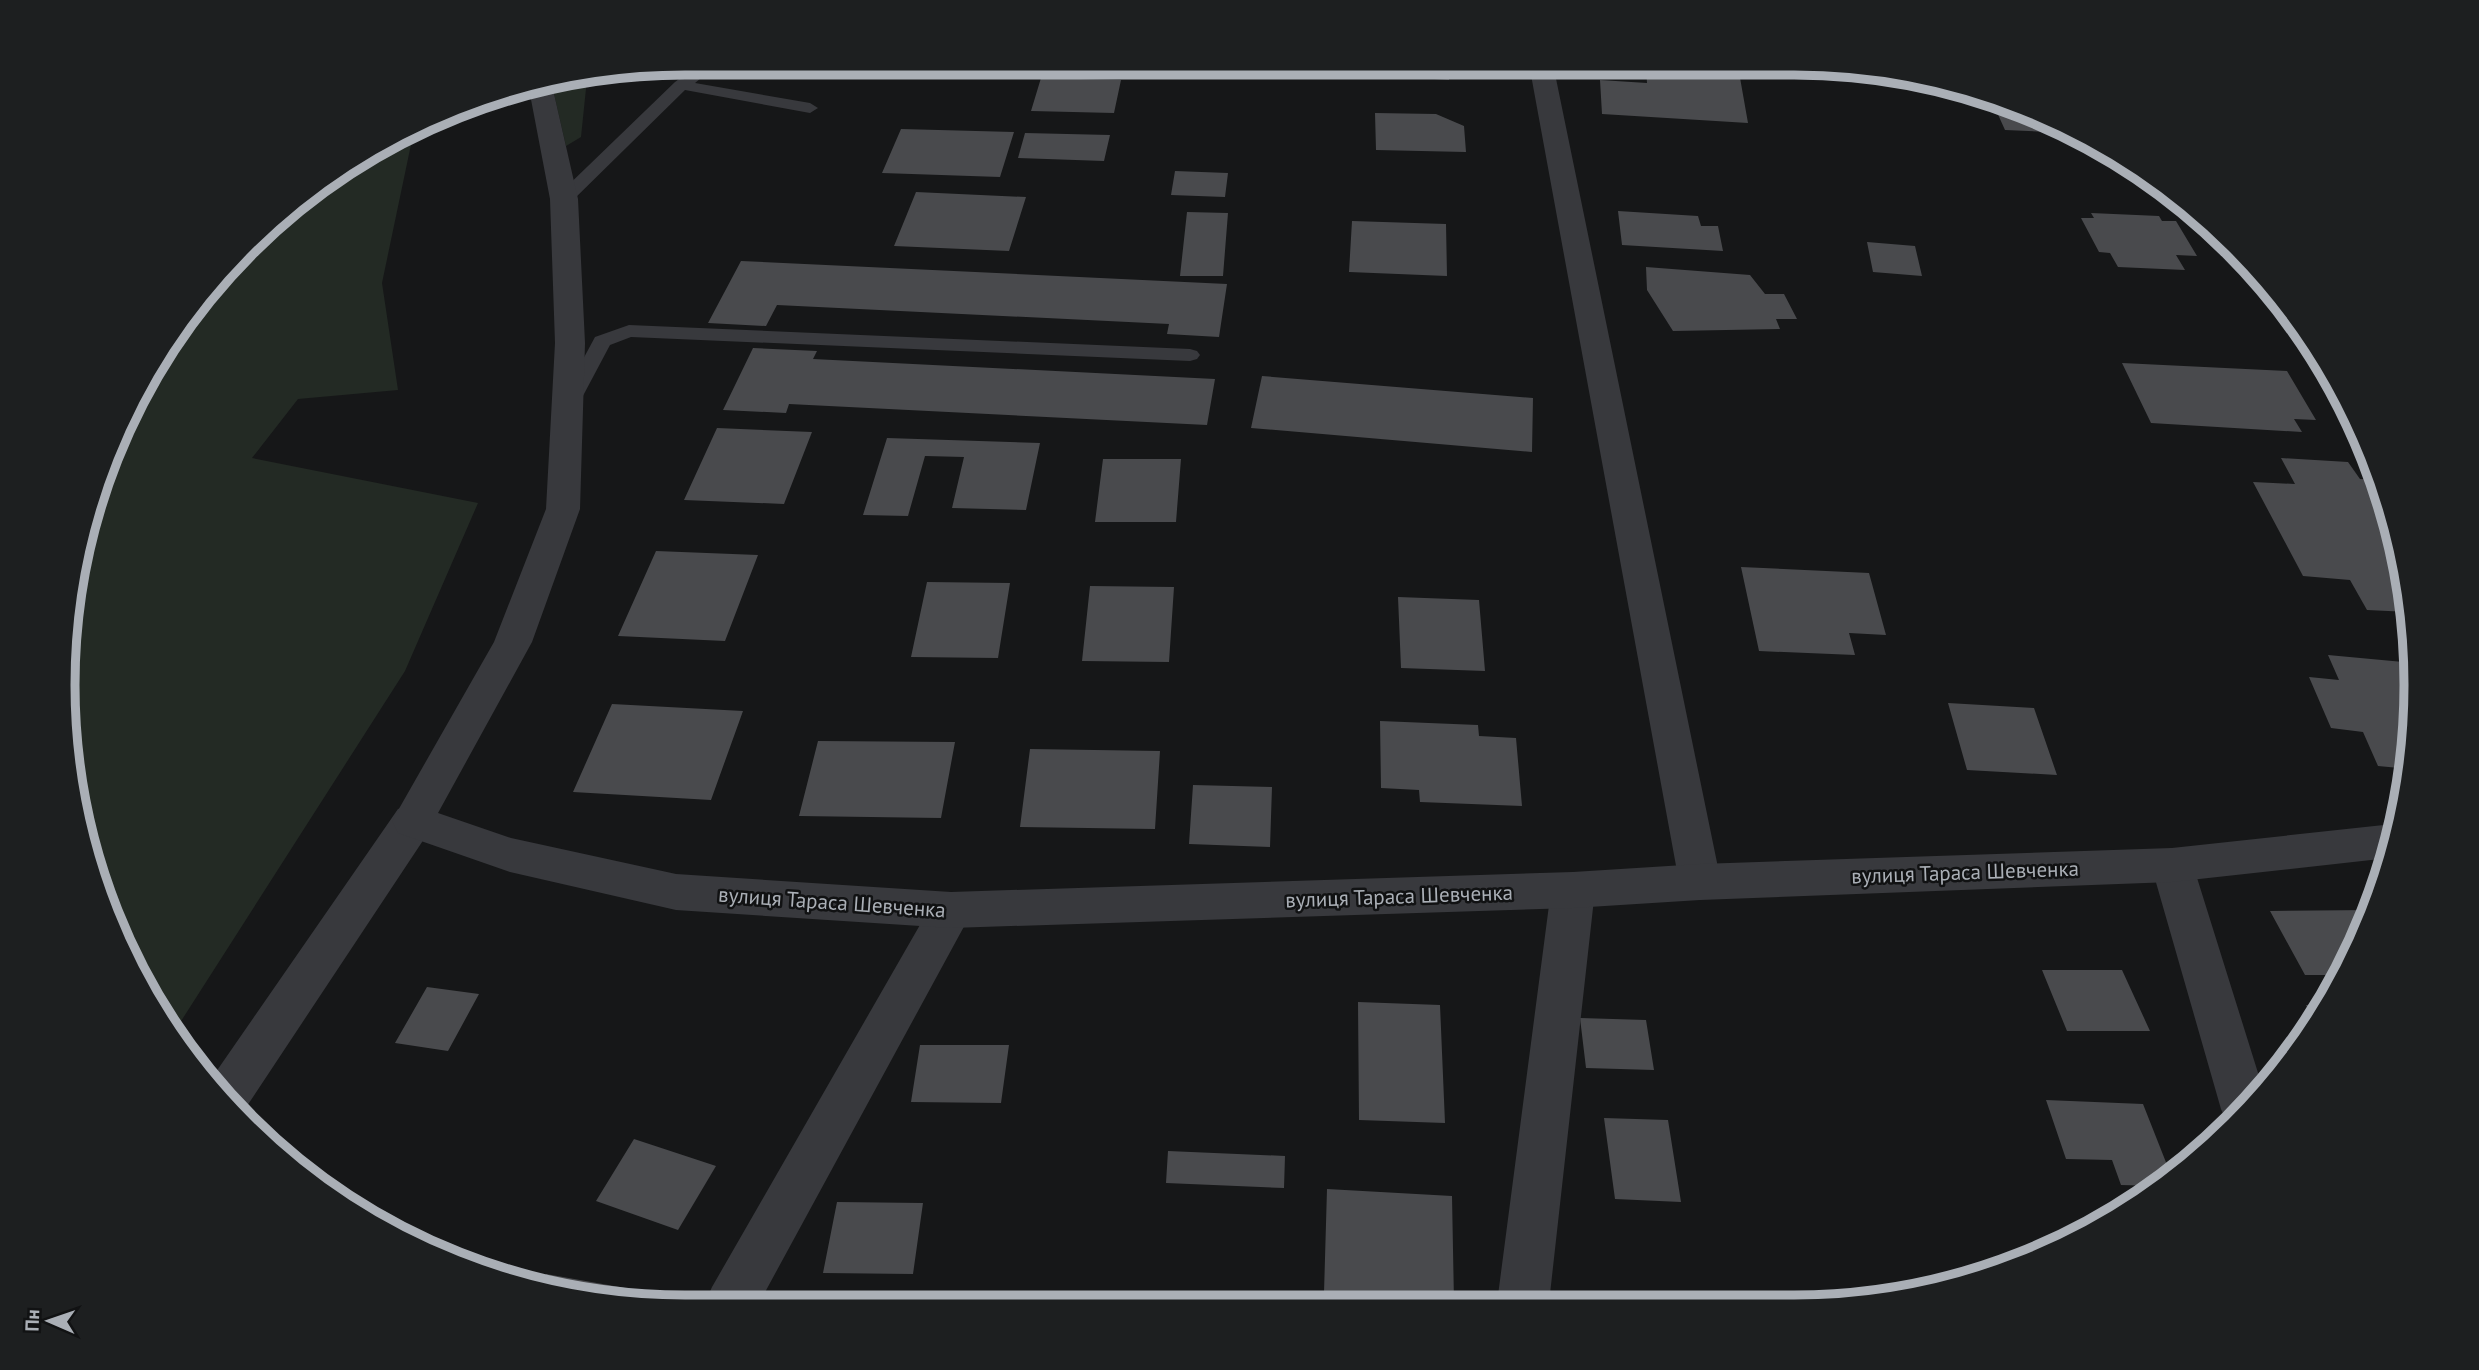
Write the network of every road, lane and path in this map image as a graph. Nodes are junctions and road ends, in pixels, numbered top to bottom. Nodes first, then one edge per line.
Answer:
1 (695, 75) edge
2 (1543, 75) edge
3 (681, 85) junction
4 (542, 93) edge
5 (810, 108) dead end
6 (564, 199) junction
7 (1190, 355) dead end
8 (567, 408) junction
9 (413, 821) junction
10 (2383, 842) edge
11 (2172, 865) junction
12 (1700, 881) junction
13 (1573, 890) junction
14 (951, 911) junction
15 (230, 1091) edge
16 (2242, 1098) edge
17 (736, 1295) edge
18 (1524, 1295) edge

1 - 3 lane
2 - 12 street
3 - 5 lane
3 - 6 lane
4 - 6 street
6 - 8 street
7 - 8 lane
8 - 9 street
9 - 14 street, вулиця Тараса Шевченка
9 - 15 street
10 - 11 street, вулиця Тараса Шевченка
11 - 12 street, вулиця Тараса Шевченка
11 - 16 street
12 - 13 street, вулиця Тараса Шевченка
13 - 14 street, вулиця Тараса Шевченка
13 - 18 street
14 - 17 street

